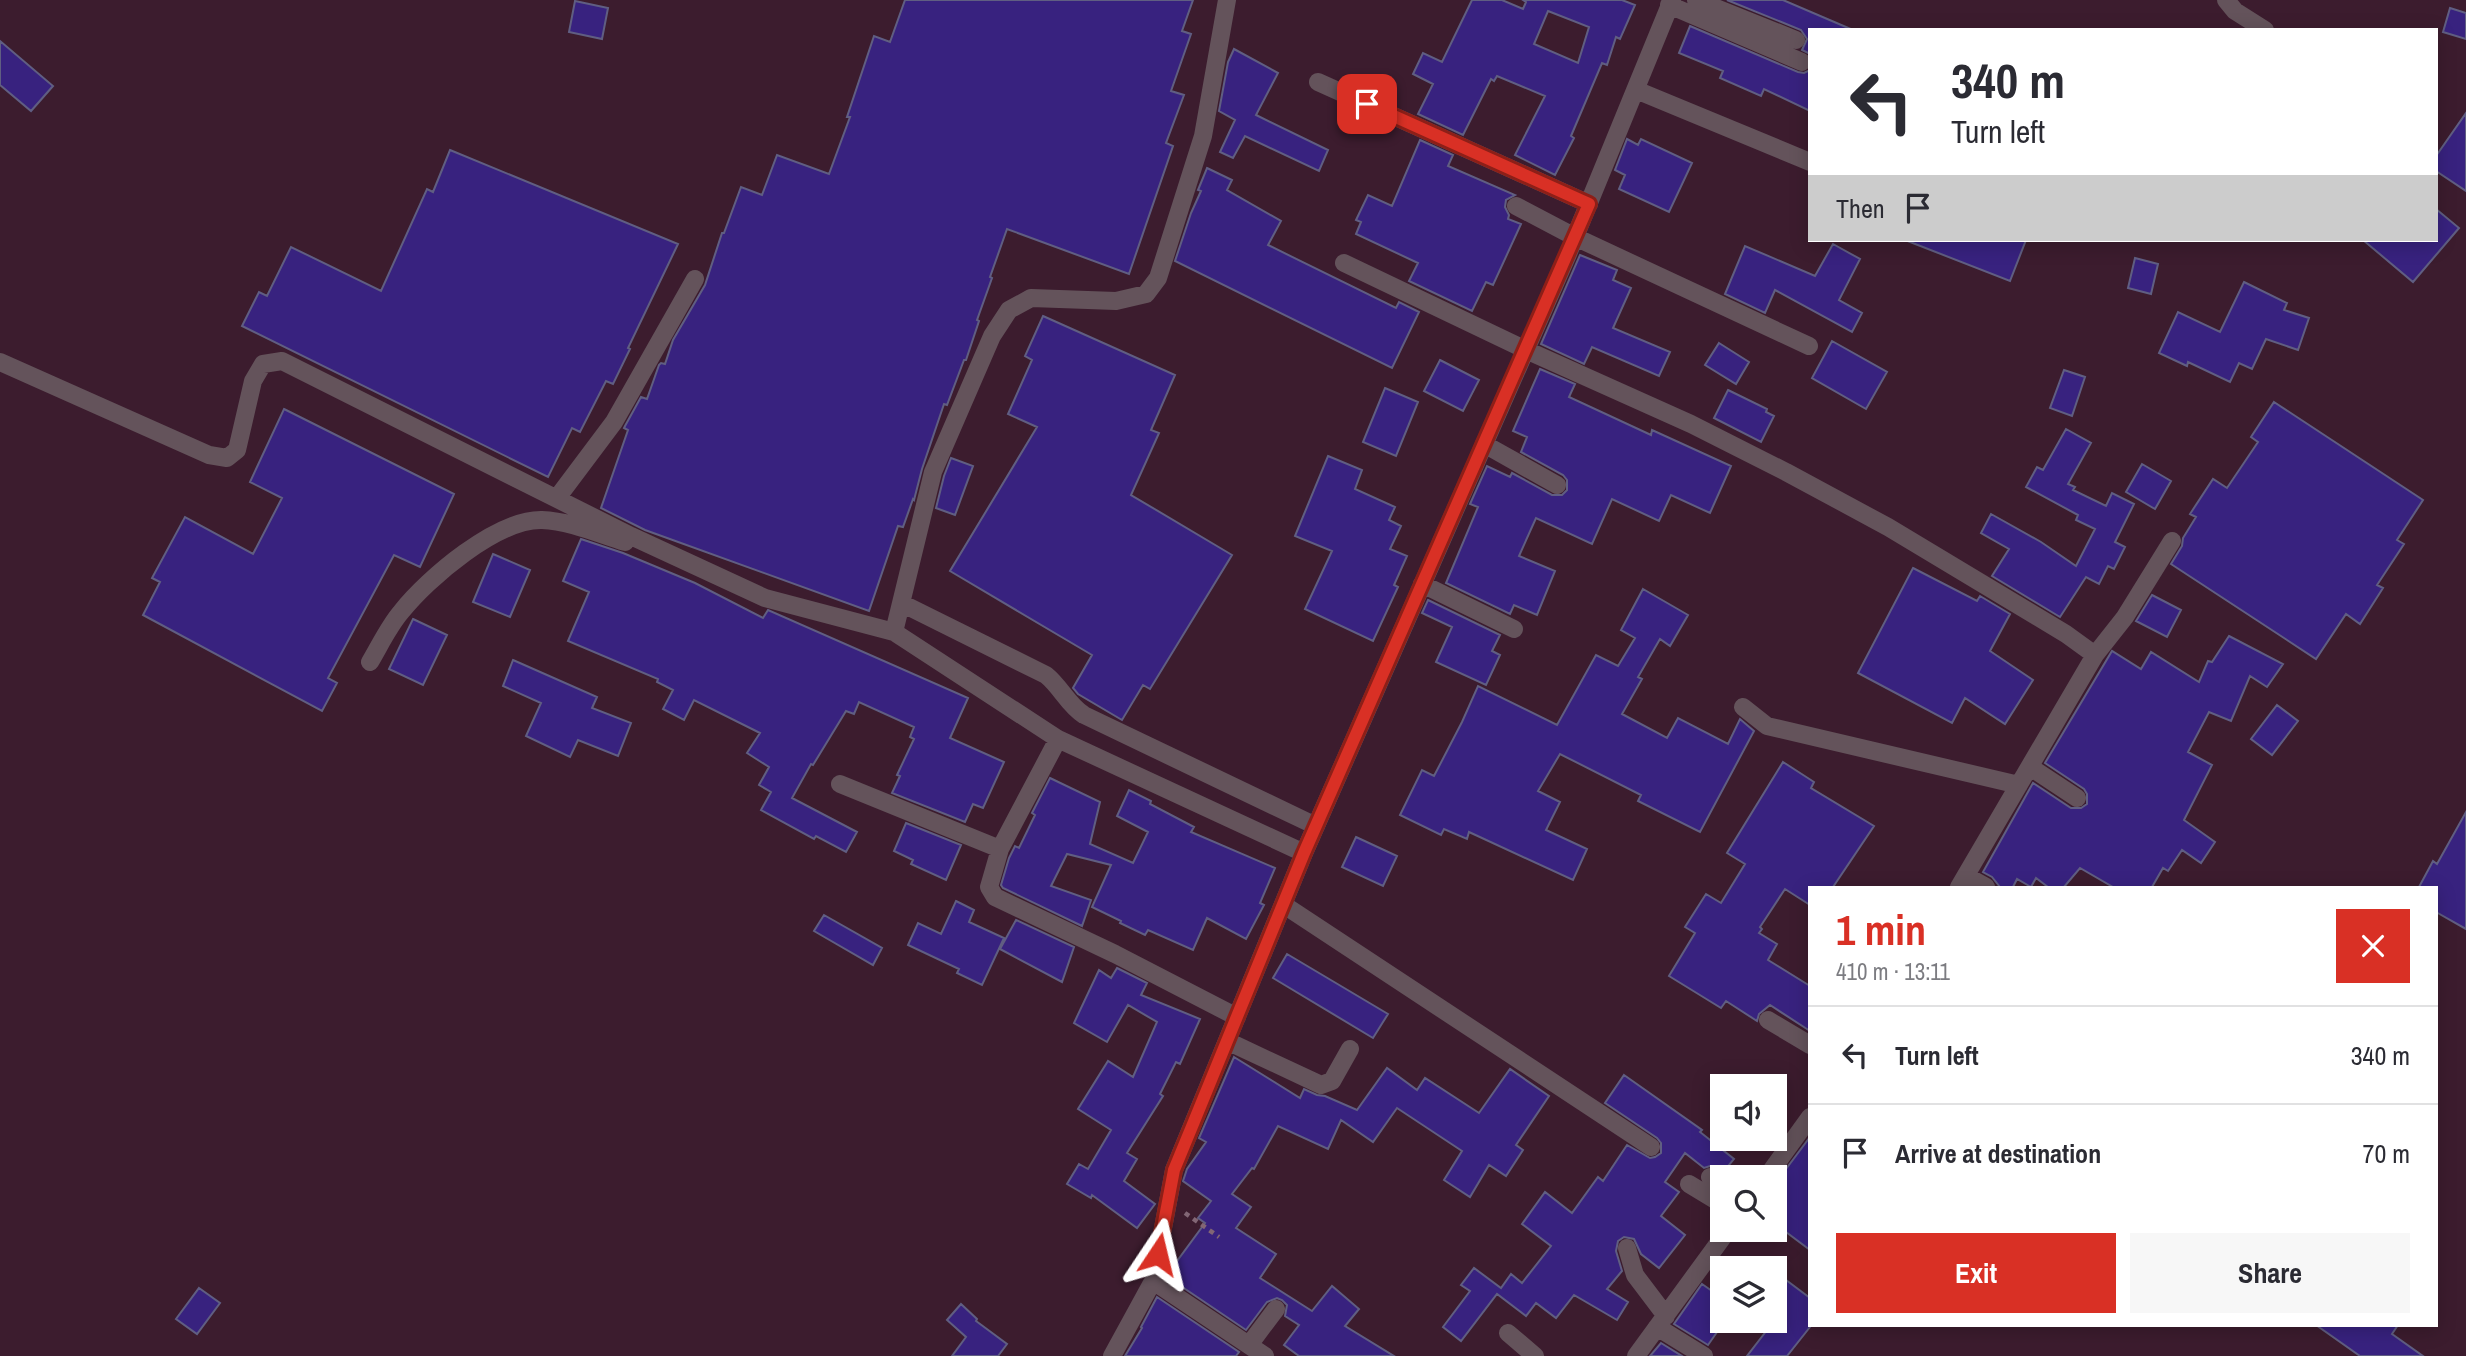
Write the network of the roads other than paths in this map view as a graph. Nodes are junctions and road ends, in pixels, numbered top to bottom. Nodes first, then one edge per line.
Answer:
1 (1227, 0) edge
2 (1696, 0) edge
3 (2226, 0) edge
4 (1671, 3) edge
5 (2262, 28) edge
6 (1796, 40) dead end
7 (1802, 62) dead end
8 (1318, 82) dead end
9 (1636, 90) junction
10 (1808, 161) edge
11 (1589, 204) junction
12 (1516, 206) dead end
13 (1575, 237) junction
14 (1344, 263) dead end
15 (695, 279) dead end
16 (1809, 346) dead end
17 (1526, 350) junction
18 (0, 362) edge
19 (1484, 444) junction
20 (1557, 485) dead end
21 (557, 498) junction
22 (2172, 541) dead end
23 (672, 555) junction
24 (1422, 584) junction
25 (901, 603) junction
26 (1514, 629) dead end
27 (894, 632) junction
28 (2095, 655) junction
29 (370, 662) dead end
30 (1743, 707) dead end
31 (1058, 739) junction
32 (2030, 767) junction
33 (839, 784) dead end
34 (2019, 785) junction
35 (2077, 798) dead end
36 (1316, 826) junction
37 (1000, 849) junction
38 (1304, 853) junction
39 (1962, 882) edge
40 (1981, 886) edge
41 (1284, 905) junction
42 (1237, 1017) junction
43 (1768, 1020) dead end
44 (1227, 1041) junction
45 (1808, 1044) edge
46 (1350, 1049) dead end
47 (1808, 1120) edge
48 (1651, 1147) dead end
49 (1775, 1165) edge
50 (1689, 1184) dead end
51 (1710, 1197) edge
52 (1719, 1242) edge
53 (1627, 1248) dead end
54 (1153, 1280) junction
55 (1276, 1309) dead end
56 (1662, 1322) junction
57 (1507, 1333) dead end
58 (1249, 1345) junction
59 (1112, 1356) edge
60 (1265, 1356) edge
61 (1535, 1356) edge
62 (1636, 1356) edge
63 (1704, 1356) edge

1 - 25 street
2 - 6 street
3 - 5 street
4 - 7 street
4 - 9 street
8 - 11 street
9 - 10 street
9 - 11 street
11 - 13 street
12 - 13 street
13 - 16 street
13 - 17 street
14 - 17 street
15 - 21 street
17 - 19 street
17 - 28 street
18 - 21 street
19 - 20 street
19 - 24 street
21 - 23 street
22 - 28 street
23 - 27 street
23 - 29 street
24 - 26 street
24 - 36 street
25 - 27 street
25 - 36 street
27 - 31 street
28 - 32 street
30 - 34 street
31 - 37 street
31 - 38 street
32 - 34 street
32 - 35 street
33 - 37 street
34 - 39 street
36 - 38 street
37 - 42 street
38 - 41 street
39 - 40 street
41 - 42 street
41 - 48 street
42 - 44 street
43 - 45 street
44 - 46 street
44 - 54 street
47 - 49 street
50 - 51 street
52 - 56 street
53 - 56 street
54 - 58 street
54 - 59 street
55 - 58 street
56 - 62 street
56 - 63 street
57 - 61 street
58 - 60 street

